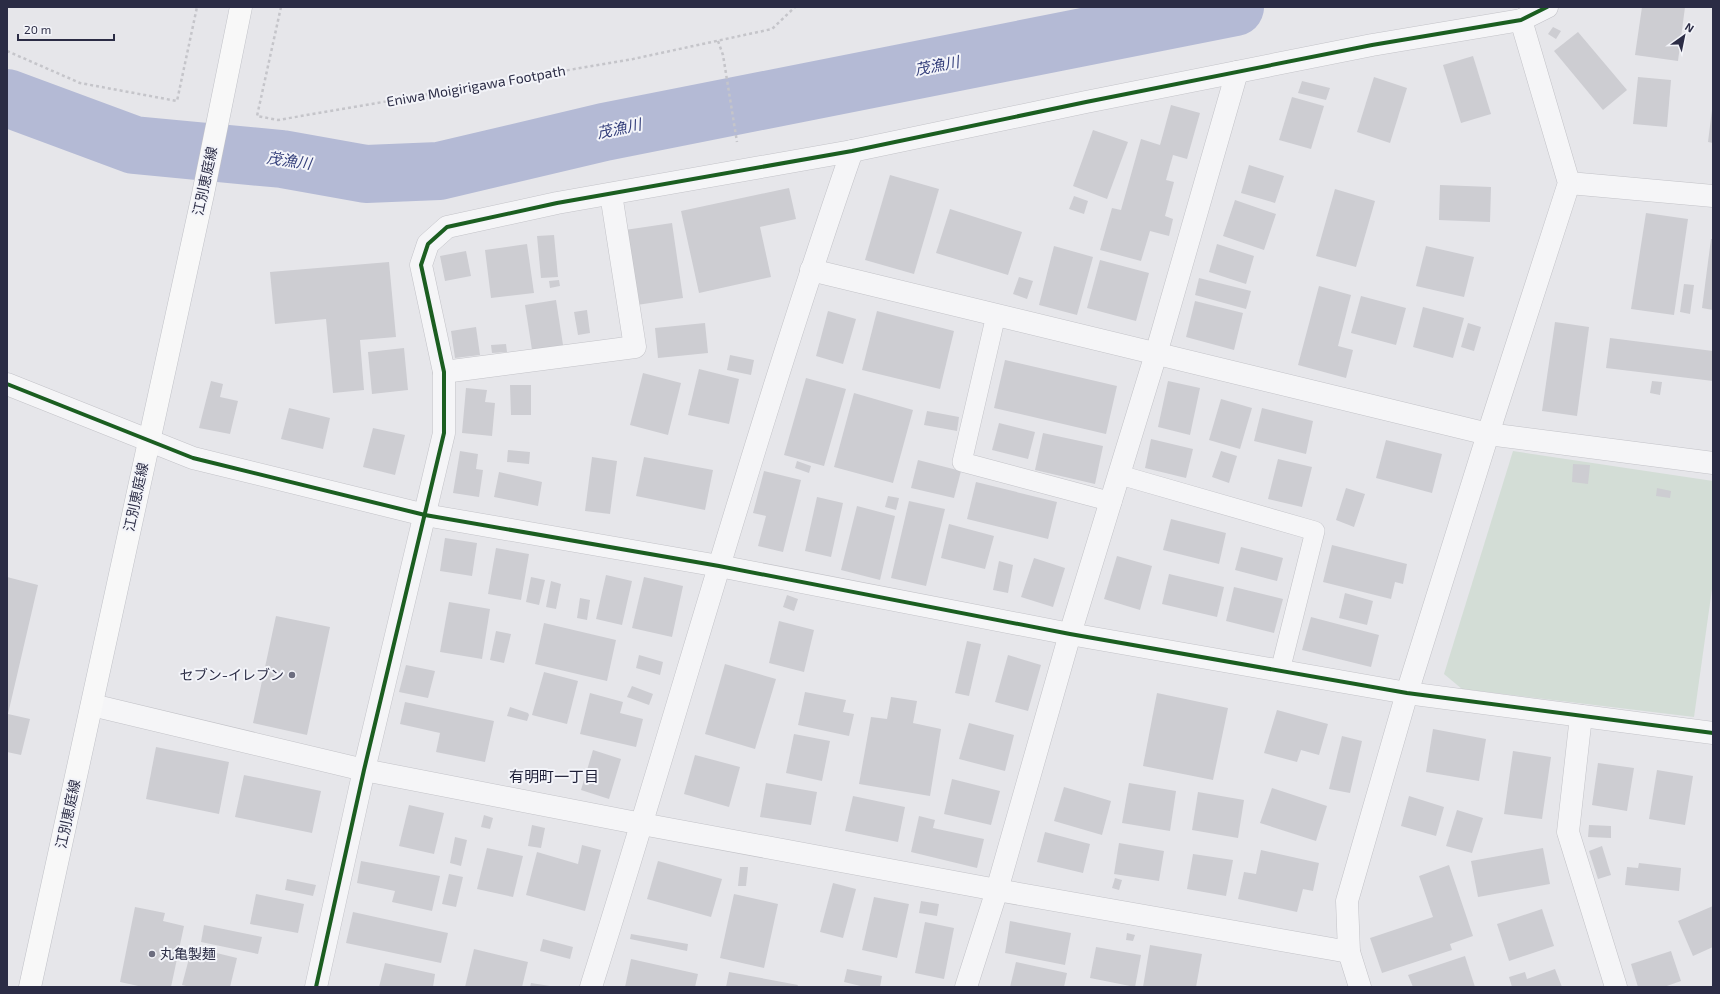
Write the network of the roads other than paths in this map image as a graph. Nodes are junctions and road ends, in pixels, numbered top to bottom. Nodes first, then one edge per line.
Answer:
1 (242, 7) edge
2 (1547, 7) edge
3 (1521, 20) junction
4 (1237, 72) junction
5 (852, 151) junction
6 (1569, 183) junction
7 (611, 194) junction
8 (1713, 196) edge
9 (810, 270) junction
10 (996, 315) junction
11 (1156, 354) junction
12 (444, 372) junction
13 (7, 384) edge
14 (1488, 434) junction
15 (149, 440) junction
16 (1713, 463) edge
17 (1120, 475) junction
18 (1112, 502) junction
19 (425, 515) junction
20 (719, 566) junction
21 (1070, 634) junction
22 (1280, 671) junction
23 (1407, 693) junction
24 (92, 705) junction
25 (1581, 716) junction
26 (1713, 733) edge
27 (364, 770) junction
28 (642, 824) junction
29 (996, 890) junction
30 (1349, 952) junction
31 (30, 987) edge
32 (316, 987) edge
33 (591, 987) edge
34 (966, 987) edge
35 (1360, 987) edge
36 (1616, 987) edge

1 - 15 main road, 江別恵庭線
2 - 3 street
3 - 4 street
3 - 6 street
4 - 5 street
4 - 11 street
5 - 7 street
5 - 9 street
6 - 8 street
6 - 14 street
7 - 12 street
7 - 12 street
9 - 10 street
9 - 20 street
10 - 11 street
10 - 18 lane
11 - 14 street
11 - 17 street
12 - 19 street
13 - 15 street
14 - 16 street
14 - 23 street
15 - 19 street
15 - 24 main road, 江別恵庭線
17 - 18 street
17 - 22 lane
18 - 21 street
19 - 20 street
19 - 27 street
20 - 21 street
20 - 28 street
21 - 22 street
21 - 29 street
22 - 23 street
23 - 25 street
23 - 30 street
24 - 27 street
24 - 31 main road, 江別恵庭線
25 - 26 street
25 - 36 street
27 - 28 street
27 - 32 street
28 - 29 street
28 - 33 street
29 - 30 street
29 - 34 street
30 - 35 street

